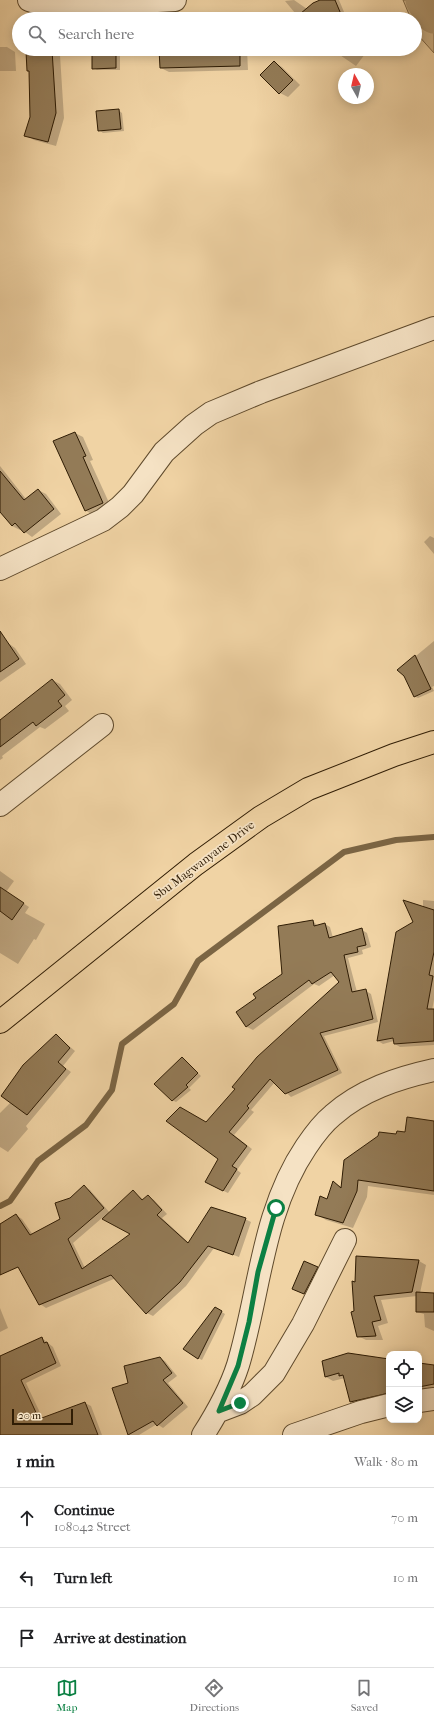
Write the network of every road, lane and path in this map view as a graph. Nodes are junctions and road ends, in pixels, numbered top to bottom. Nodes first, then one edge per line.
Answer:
1 (29, 0) edge
2 (176, 0) edge
3 (434, 328) edge
4 (0, 569) edge
5 (102, 725) dead end
6 (434, 742) edge
7 (0, 805) edge
8 (0, 1022) edge
9 (434, 1070) edge
10 (345, 1240) dead end
11 (434, 1399) edge
12 (422, 1401) edge
13 (386, 1406) edge
14 (219, 1411) junction
15 (203, 1435) edge
16 (294, 1435) edge

1 - 2 street
3 - 4 street
5 - 7 street
6 - 8 main road, Sbu Magwanyane Drive
9 - 14 street
10 - 14 street
11 - 12 street
13 - 16 street
14 - 15 street

